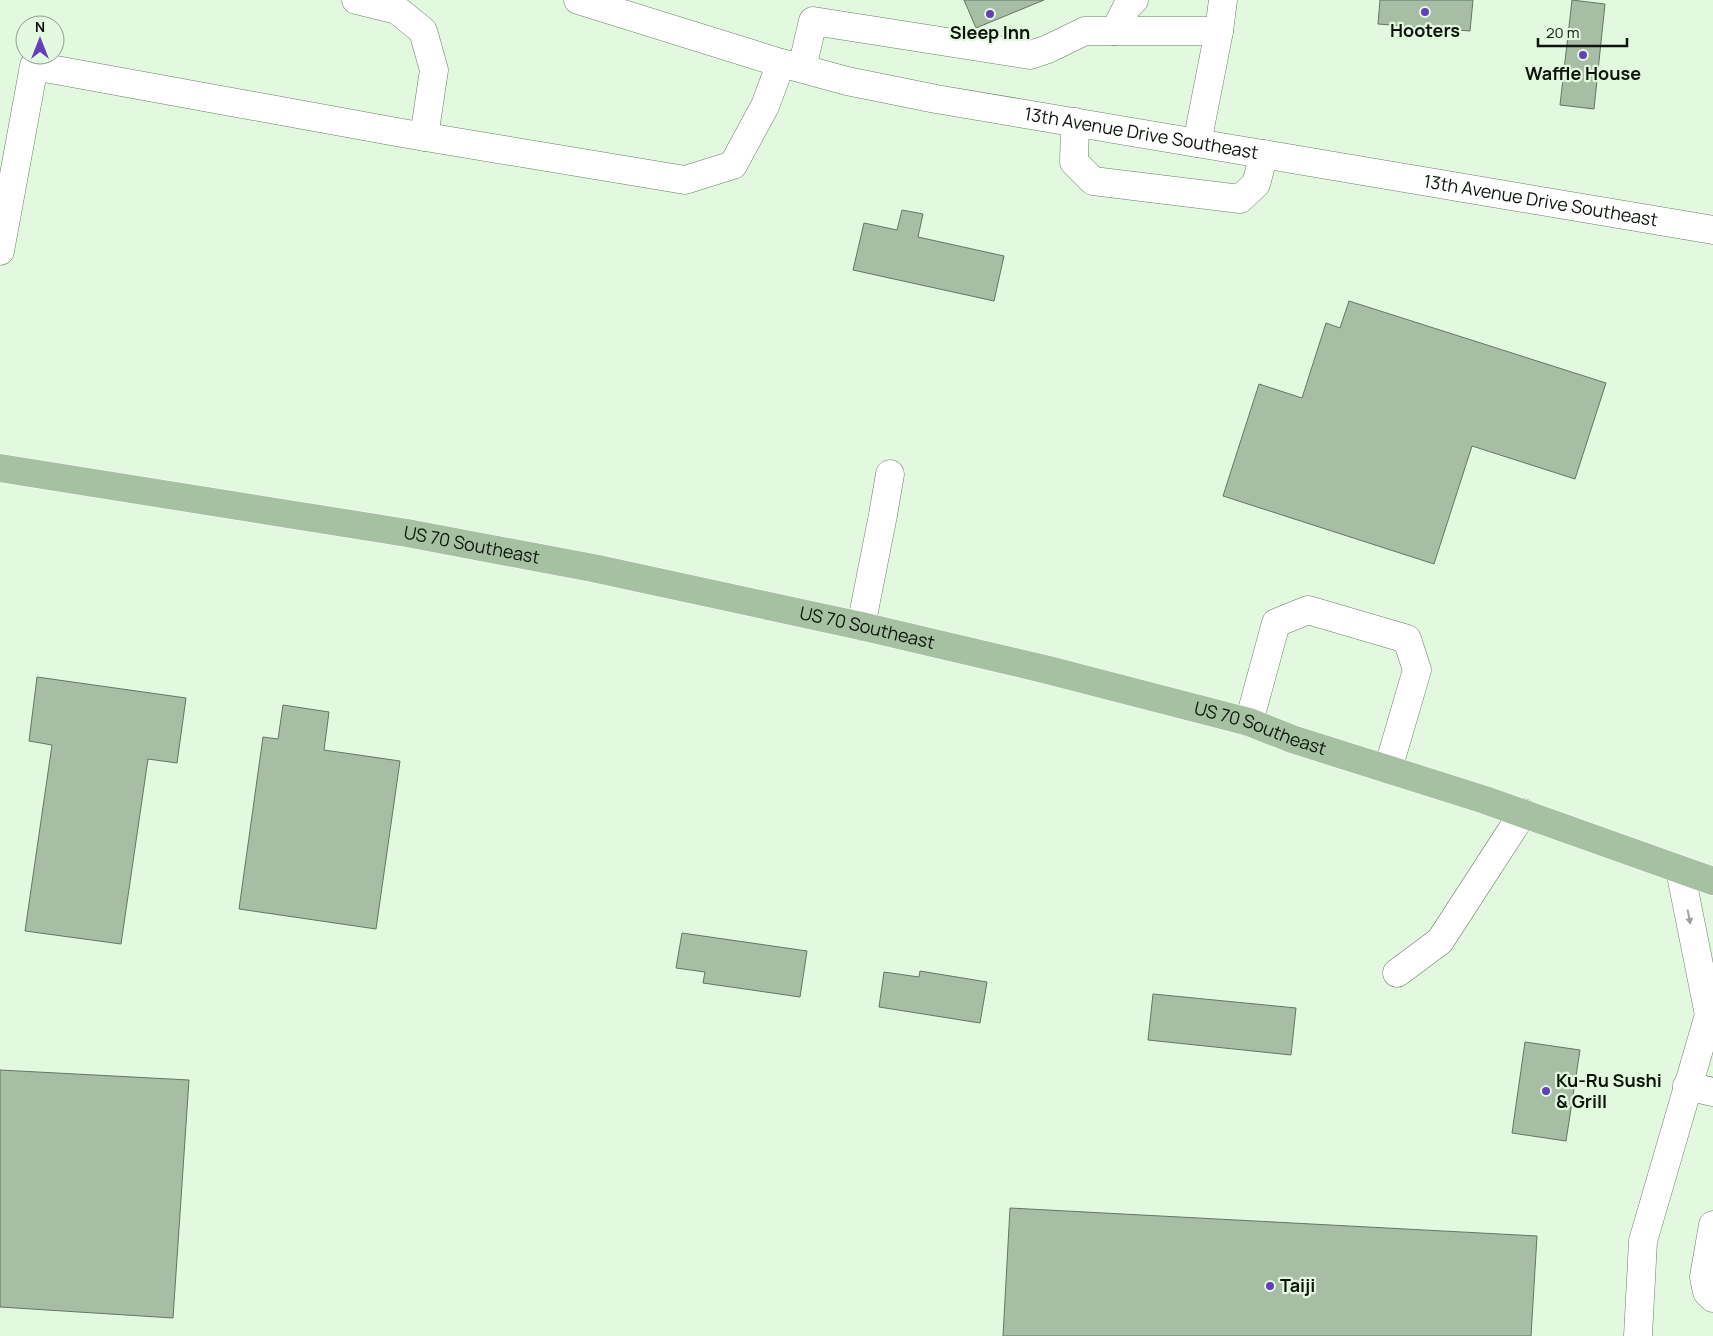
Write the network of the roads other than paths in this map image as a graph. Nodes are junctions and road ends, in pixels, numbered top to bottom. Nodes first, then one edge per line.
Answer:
1 (356, 0) edge
2 (578, 0) edge
3 (1134, 0) edge
4 (1223, 0) edge
5 (1115, 31) junction
6 (1219, 31) junction
7 (791, 66) junction
8 (1075, 122) junction
9 (424, 137) junction
10 (1197, 143) junction
11 (1264, 154) junction
12 (1713, 230) edge
13 (0, 251) edge
14 (0, 468) edge
15 (890, 474) dead end
16 (861, 626) junction
17 (1249, 722) junction
18 (1388, 769) junction
19 (1523, 813) junction
20 (1680, 870) junction
21 (1713, 881) edge
22 (1397, 974) dead end
23 (1711, 1012) edge
24 (1700, 1089) edge
25 (1713, 1225) edge
26 (1713, 1298) edge
27 (1638, 1336) edge

1 - 9 street
2 - 7 street, 13th Avenue Drive Southeast
3 - 5 street
4 - 6 street
5 - 6 street
5 - 7 street
6 - 10 street
7 - 8 street, 13th Avenue Drive Southeast
7 - 9 street
8 - 10 street, 13th Avenue Drive Southeast
8 - 11 street
9 - 13 street
10 - 11 street, 13th Avenue Drive Southeast
11 - 12 street, 13th Avenue Drive Southeast
14 - 16 main road, US 70 Southeast
15 - 16 street
16 - 17 main road, US 70 Southeast
17 - 18 main road, US 70 Southeast
17 - 18 street
18 - 19 main road, US 70 Southeast
19 - 20 main road, US 70 Southeast
19 - 22 street
20 - 21 main road, US 70 Southeast
20 -> 23 street
23 - 24 street
24 - 27 street
25 - 26 street

